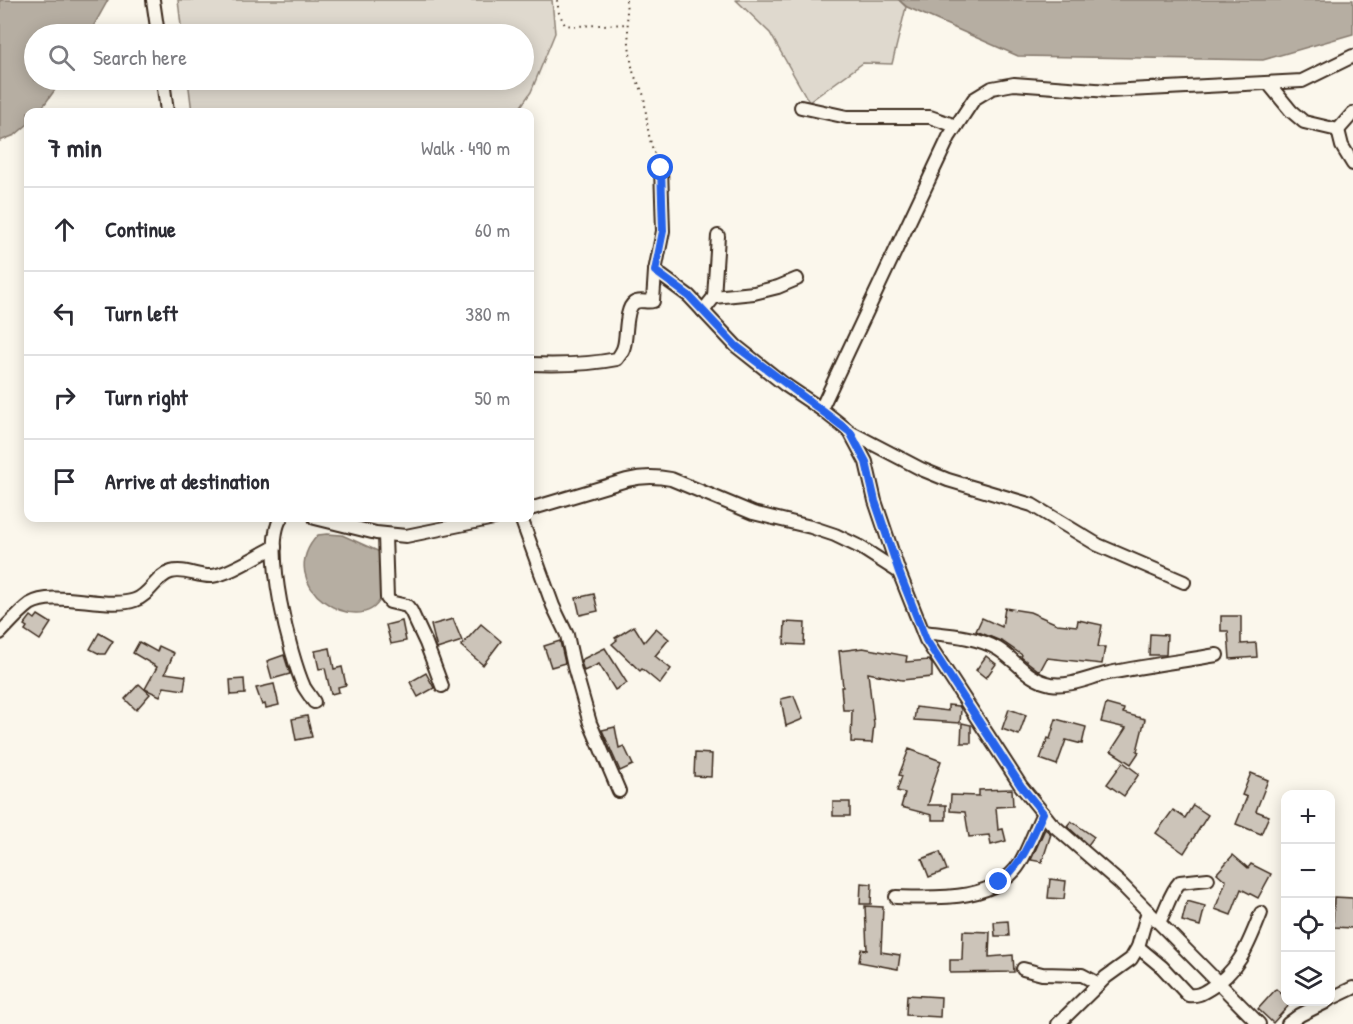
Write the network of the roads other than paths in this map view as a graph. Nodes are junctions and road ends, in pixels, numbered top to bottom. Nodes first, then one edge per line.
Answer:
1 (153, 0) edge
2 (157, 24) edge
3 (1353, 56) edge
4 (1268, 83) junction
5 (164, 90) edge
6 (801, 107) dead end
7 (166, 108) edge
8 (1353, 113) edge
9 (956, 126) junction
10 (1338, 130) junction
11 (1353, 164) edge
12 (661, 168) road end
13 (718, 236) dead end
14 (655, 271) junction
15 (797, 279) dead end
16 (714, 297) junction
17 (703, 311) junction
18 (534, 364) edge
19 (820, 409) junction
20 (850, 432) junction
21 (534, 508) edge
22 (279, 522) edge
23 (331, 522) edge
24 (475, 522) edge
25 (522, 522) edge
26 (385, 535) junction
27 (275, 547) junction
28 (899, 572) junction
29 (1184, 582) dead end
30 (923, 632) junction
31 (0, 633) edge
32 (1218, 655) dead end
33 (442, 686) dead end
34 (314, 702) dead end
35 (619, 791) dead end
36 (1043, 813) junction
37 (1208, 879) dead end
38 (896, 897) dead end
39 (1148, 911) junction
40 (1261, 913) dead end
41 (1159, 922) junction
42 (1138, 947) junction
43 (1023, 969) dead end
44 (1099, 984) junction
45 (1219, 984) junction
46 (1353, 988) edge
47 (1335, 997) edge
48 (1318, 1006) edge
49 (1058, 1024) edge
50 (1258, 1024) edge
51 (1288, 1024) edge

1 - 2 street
3 - 4 street
4 - 9 street
4 - 10 street
5 - 7 street
6 - 9 street
8 - 10 street
9 - 19 street
10 - 11 street
12 - 14 street
13 - 16 street
14 - 17 street
14 - 18 street
15 - 16 street
16 - 17 street
17 - 19 street
19 - 20 street
20 - 28 street
20 - 29 street
21 - 28 street
22 - 27 street
23 - 26 street
24 - 26 street
25 - 35 street
26 - 33 street
27 - 31 street
27 - 34 street
28 - 30 street
30 - 32 street
30 - 36 street
36 - 38 street
36 - 39 street
37 - 41 street
39 - 41 street
39 - 42 street
40 - 45 street
41 - 45 street
42 - 44 street
42 - 45 street
43 - 44 street
44 - 49 street
45 - 50 street
46 - 47 street
48 - 51 street

